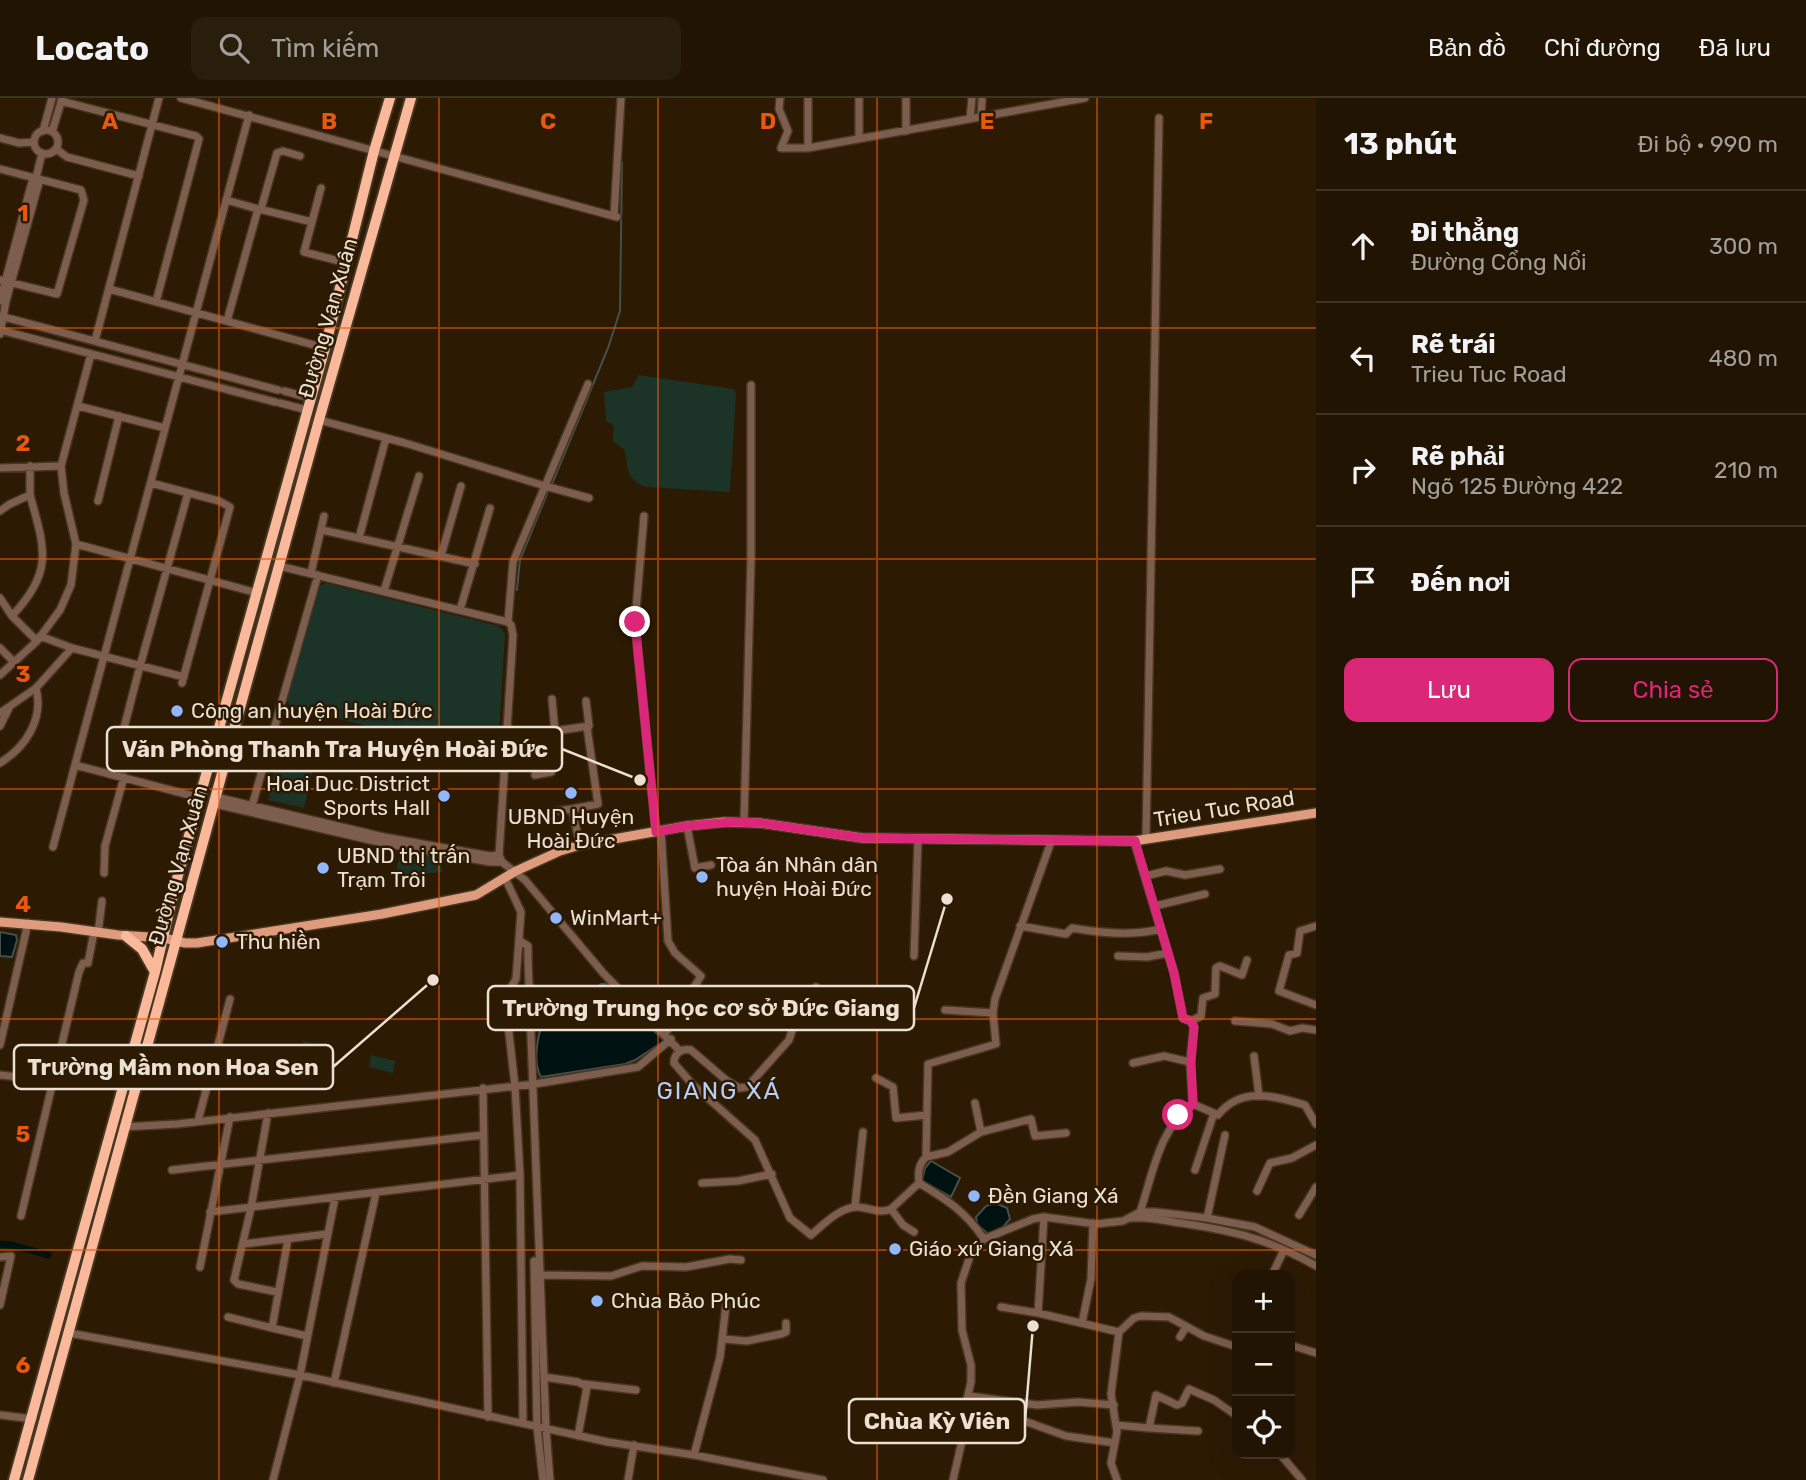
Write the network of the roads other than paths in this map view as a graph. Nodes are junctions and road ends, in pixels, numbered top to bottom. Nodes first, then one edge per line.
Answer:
1 (52, 98) edge
2 (159, 98) edge
3 (181, 98) edge
4 (390, 98) edge
5 (411, 98) edge
6 (621, 98) edge
7 (780, 98) edge
8 (808, 98) edge
9 (859, 98) edge
10 (906, 98) edge
11 (972, 98) edge
12 (982, 98) edge
13 (1085, 98) edge
14 (62, 99) edge
15 (1044, 102) edge
16 (249, 115) junction
17 (981, 118) junction
18 (1158, 118) dead end
19 (970, 119) junction
20 (153, 124) junction
21 (43, 131) junction
22 (906, 131) junction
23 (52, 132) junction
24 (0, 138) edge
25 (859, 139) junction
26 (34, 142) junction
27 (808, 148) junction
28 (56, 149) junction
29 (374, 151) junction
30 (42, 153) junction
31 (395, 155) junction
32 (300, 156) dead end
33 (0, 169) edge
34 (139, 176) junction
35 (36, 178) junction
36 (321, 188) dead end
37 (226, 200) junction
38 (260, 209) junction
39 (312, 222) junction
40 (347, 263) junction
41 (5, 282) edge
42 (110, 289) junction
43 (0, 301) edge
44 (156, 302) junction
45 (196, 313) junction
46 (2, 316) edge
47 (227, 321) junction
48 (0, 331) edge
49 (95, 341) junction
50 (325, 348) junction
51 (92, 354) junction
52 (182, 365) junction
53 (179, 376) junction
54 (588, 384) dead end
55 (751, 385) dead end
56 (310, 398) junction
57 (78, 406) junction
58 (307, 410) junction
59 (119, 416) junction
60 (319, 420) junction
61 (165, 428) junction
62 (386, 438) junction
63 (30, 466) junction
64 (61, 466) junction
65 (0, 468) edge
66 (419, 476) dead end
67 (151, 483) junction
68 (461, 486) dead end
69 (545, 486) junction
70 (188, 493) junction
71 (30, 495) junction
72 (589, 498) dead end
73 (98, 501) dead end
74 (490, 508) dead end
75 (0, 512) edge
76 (324, 516) dead end
77 (643, 516) dead end
78 (322, 530) junction
79 (359, 538) junction
80 (76, 544) junction
81 (396, 547) junction
82 (441, 556) junction
83 (131, 558) junction
84 (475, 564) junction
85 (279, 566) junction
86 (167, 568) junction
87 (315, 574) junction
88 (211, 580) junction
89 (384, 591) junction
90 (257, 593) junction
91 (0, 598) edge
92 (460, 610) junction
93 (12, 616) junction
94 (508, 622) junction
95 (39, 639) junction
96 (0, 648) edge
97 (72, 648) junction
98 (104, 656) junction
99 (15, 663) junction
100 (140, 666) junction
101 (0, 675) edge
102 (233, 681) junction
103 (247, 684) junction
104 (36, 688) junction
105 (552, 699) dead end
106 (586, 701) dead end
107 (9, 707) junction
108 (0, 713) edge
109 (0, 726) edge
110 (586, 727) junction
111 (555, 731) junction
112 (122, 740) junction
113 (166, 751) dead end
114 (0, 763) edge
115 (75, 765) junction
116 (112, 774) junction
117 (535, 775) dead end
118 (124, 777) junction
119 (201, 799) junction
120 (216, 801) junction
121 (252, 806) junction
122 (572, 809) junction
123 (558, 811) dead end
124 (1316, 813) edge
125 (744, 822) junction
126 (687, 826) junction
127 (658, 832) junction
128 (918, 839) junction
129 (1146, 839) junction
130 (1135, 841) junction
131 (1051, 842) junction
132 (580, 845) junction
133 (53, 847) dead end
134 (500, 858) junction
135 (711, 865) dead end
136 (1220, 869) dead end
137 (516, 871) junction
138 (104, 873) dead end
139 (1146, 876) junction
140 (505, 878) junction
141 (1205, 894) dead end
142 (102, 901) dead end
143 (1155, 906) junction
144 (0, 922) edge
145 (28, 923) junction
146 (1020, 926) junction
147 (1316, 926) edge
148 (1161, 929) junction
149 (96, 932) junction
150 (126, 936) junction
151 (164, 938) junction
152 (177, 941) junction
153 (520, 941) junction
154 (1168, 953) junction
155 (914, 956) dead end
156 (1118, 956) dead end
157 (1247, 960) dead end
158 (155, 972) junction
159 (529, 978) junction
160 (516, 979) junction
161 (816, 987) dead end
162 (230, 999) dead end
163 (1316, 1005) edge
164 (945, 1010) dead end
165 (993, 1013) junction
166 (1191, 1021) junction
167 (1235, 1021) dead end
168 (1316, 1030) edge
169 (668, 1037) junction
170 (0, 1045) edge
171 (146, 1048) junction
172 (681, 1051) junction
173 (1254, 1056) dead end
174 (213, 1058) junction
175 (1191, 1062) junction
176 (1133, 1063) dead end
177 (265, 1073) dead end
178 (0, 1075) edge
179 (876, 1078) dead end
180 (54, 1081) junction
181 (534, 1084) junction
182 (514, 1086) junction
183 (483, 1088) junction
184 (1259, 1096) junction
185 (975, 1103) dead end
186 (1193, 1104) junction
187 (1316, 1110) edge
188 (268, 1113) junction
189 (1214, 1113) junction
190 (927, 1115) junction
191 (230, 1117) junction
192 (1315, 1120) edge
193 (198, 1121) junction
194 (123, 1127) junction
195 (863, 1132) dead end
196 (981, 1132) junction
197 (1066, 1133) dead end
198 (483, 1135) junction
199 (1225, 1135) dead end
200 (1316, 1144) edge
201 (926, 1157) junction
202 (260, 1160) junction
203 (220, 1164) junction
204 (172, 1170) dead end
205 (1195, 1170) dead end
206 (772, 1174) junction
207 (520, 1175) junction
208 (484, 1179) junction
209 (702, 1183) dead end
210 (919, 1183) junction
211 (1316, 1187) edge
212 (1257, 1191) dead end
213 (376, 1193) junction
214 (335, 1198) junction
215 (855, 1206) junction
216 (251, 1208) junction
217 (891, 1209) junction
218 (210, 1212) junction
219 (1140, 1212) junction
220 (1299, 1215) dead end
221 (21, 1216) dead end
222 (1044, 1217) junction
223 (1131, 1218) junction
224 (1208, 1218) junction
225 (1093, 1223) junction
226 (914, 1232) dead end
227 (82, 1233) junction
228 (327, 1234) junction
229 (94, 1237) junction
230 (288, 1239) junction
231 (984, 1239) junction
232 (243, 1244) junction
233 (1284, 1250) junction
234 (1316, 1255) edge
235 (0, 1257) edge
236 (741, 1260) dead end
237 (534, 1261) dead end
238 (1316, 1266) edge
239 (200, 1267) dead end
240 (1274, 1270) edge
241 (541, 1275) junction
242 (278, 1292) junction
243 (0, 1305) edge
244 (726, 1306) dead end
245 (1001, 1307) dead end
246 (1038, 1313) junction
247 (228, 1317) dead end
248 (786, 1323) dead end
249 (1082, 1323) junction
250 (1186, 1326) junction
251 (272, 1328) junction
252 (1119, 1332) junction
253 (69, 1333) junction
254 (307, 1336) junction
255 (1180, 1337) dead end
256 (723, 1339) junction
257 (1232, 1345) edge
258 (1295, 1347) edge
259 (1316, 1353) edge
260 (300, 1375) junction
261 (544, 1377) junction
262 (334, 1383) junction
263 (584, 1384) junction
264 (636, 1391) dead end
265 (969, 1396) junction
266 (1114, 1405) junction
267 (994, 1410) dead end
268 (1232, 1412) edge
269 (0, 1415) edge
270 (488, 1418) junction
271 (33, 1419) junction
272 (523, 1423) junction
273 (1116, 1426) junction
274 (537, 1427) junction
275 (1149, 1428) junction
276 (546, 1429) junction
277 (1198, 1431) dead end
278 (578, 1436) junction
279 (1115, 1443) junction
280 (634, 1445) junction
281 (694, 1455) junction
282 (1284, 1459) edge
283 (796, 1477) edge
284 (14, 1480) edge
285 (28, 1480) edge
286 (273, 1480) edge
287 (543, 1480) edge
288 (550, 1480) edge
289 (628, 1480) edge
290 (821, 1480) edge
291 (953, 1480) edge
292 (1117, 1480) edge
293 (1302, 1480) edge

1 - 21 street
2 - 20 street
3 - 16 street
4 - 29 highway, Đường Vạn Xuân
5 - 31 highway, Đường Vạn Xuân
6 - 31 street
7 - 27 street
8 - 27 street
9 - 25 street
10 - 22 street
11 - 19 street
12 - 17 street
13 - 15 street
14 - 20 street
14 - 23 street
15 - 17 street
16 - 29 street
16 - 37 street
17 - 19 street
18 - 129 street
19 - 22 street
20 - 34 street
20 - 44 street
21 - 23 street
21 - 26 street
22 - 25 street
23 - 28 street
24 - 26 street
25 - 27 street
26 - 30 street
28 - 30 street
28 - 34 street
29 - 31 street
29 - 40 highway, Đường Vạn Xuân
30 - 35 street
31 - 60 highway, Đường Vạn Xuân
32 - 38 street
33 - 35 street
34 - 42 street
35 - 41 street
35 - 41 street
36 - 39 street
37 - 38 street
37 - 45 street
38 - 39 street
38 - 47 street
39 - 40 street
40 - 50 highway, Đường Vạn Xuân
41 - 43 street
41 - 46 street
42 - 44 street
42 - 49 street
44 - 45 street
45 - 47 street
45 - 52 street
46 - 48 street
46 - 49 street
47 - 50 street
48 - 51 street
49 - 52 street
50 - 56 highway, Đường Vạn Xuân
51 - 53 street
51 - 57 street
52 - 53 street
52 - 56 street
53 - 58 street
53 - 61 street
54 - 69 street
55 - 125 street
56 - 58 highway, Đường Vạn Xuân
57 - 59 street
57 - 64 street
58 - 90 highway, Đường Vạn Xuân
59 - 61 street
59 - 73 street
60 - 62 street
60 - 85 highway, Đường Vạn Xuân
61 - 67 street
62 - 69 street
62 - 79 street
63 - 64 street
63 - 65 street
63 - 71 street
64 - 80 street
66 - 81 street
67 - 70 street
67 - 83 street
68 - 82 street
69 - 72 street
69 - 94 street
70 - 86 street
70 - 88 street
71 - 75 street
71 - 93 street
74 - 84 street
76 - 78 street
77 - 127 street
78 - 79 street
78 - 87 street
79 - 81 street
80 - 83 street
80 - 95 street
81 - 82 street
81 - 89 street
82 - 84 street
83 - 86 street
83 - 98 street
84 - 92 street
85 - 87 street
85 - 103 highway, Đường Vạn Xuân
86 - 88 street
86 - 100 street
87 - 89 street
87 - 121 street
88 - 90 street
88 - 100 street
89 - 92 street
90 - 102 highway, Đường Vạn Xuân
91 - 93 street
92 - 94 street
93 - 95 street
94 - 134 street
95 - 97 street
95 - 99 street
96 - 99 street
97 - 98 street
97 - 104 street
98 - 100 street
98 - 115 street
99 - 101 street
100 - 112 street
102 - 103 highway
102 - 119 highway, Đường Vạn Xuân
103 - 120 highway, Đường Vạn Xuân
104 - 107 street
104 - 114 street
105 - 111 street
106 - 110 street
107 - 108 street
107 - 109 street
110 - 111 street
110 - 122 street
111 - 117 street
112 - 113 street
112 - 116 street
115 - 116 street
115 - 133 street
116 - 118 street
118 - 119 street
118 - 138 street
119 - 151 highway, Đường Vạn Xuân
120 - 121 street
120 - 134 street
120 - 152 highway, Đường Vạn Xuân
121 - 134 street
122 - 123 street
122 - 132 street
124 - 129 main road, Trieu Tuc Road
125 - 126 main road, Trieu Tuc Road
125 - 128 main road, Trieu Tuc Road
126 - 127 main road, Trieu Tuc Road
126 - 135 street
127 - 132 main road, Trieu Tuc Road
127 - 169 street
128 - 131 main road, Trieu Tuc Road
128 - 155 street
129 - 130 main road, Trieu Tuc Road
130 - 131 main road, Trieu Tuc Road
130 - 139 street
131 - 146 street
132 - 137 main road, Trieu Tuc Road
134 - 137 street
136 - 139 street
137 - 140 main road, Trieu Tuc Road
137 - 169 street
139 - 143 street
140 - 152 main road, Trieu Tuc Road
140 - 153 street
141 - 143 street
142 - 149 street
143 - 148 street
144 - 145 main road, Trieu Tuc Road
145 - 149 main road, Trieu Tuc Road
145 - 170 street
146 - 148 street
146 - 165 street
147 - 163 street
148 - 154 street
149 - 150 main road, Trieu Tuc Road
149 - 180 street
150 - 151 main road, Trieu Tuc Road
150 - 158 highway
151 - 152 main road, Trieu Tuc Road
151 - 158 highway, Đường Vạn Xuân
152 - 171 highway, Đường Vạn Xuân
153 - 159 street
153 - 160 street
154 - 156 street
154 - 166 street
157 - 166 street
158 - 227 highway, Đường Vạn Xuân
159 - 160 street
159 - 181 street
160 - 182 street
161 - 172 street
162 - 174 street
164 - 165 street
165 - 190 street
166 - 175 street
167 - 168 street
169 - 172 street
169 - 181 street
171 - 174 street
171 - 194 highway, Đường Vạn Xuân
172 - 206 street
173 - 184 street
174 - 177 street
174 - 193 street
175 - 176 street
175 - 186 street
178 - 180 street
179 - 190 street
180 - 221 street
181 - 182 street
181 - 241 street
182 - 183 street
182 - 207 street
183 - 188 street
183 - 198 street
184 - 189 street
184 - 192 street
185 - 196 street
186 - 189 street
186 - 219 street
187 - 192 street
188 - 191 street
188 - 202 street
189 - 205 street
190 - 201 street
191 - 193 street
191 - 203 street
193 - 194 street
194 - 229 highway, Đường Vạn Xuân
195 - 215 street
196 - 197 street
196 - 201 street
198 - 202 street
198 - 208 street
199 - 224 street
200 - 212 street
201 - 210 street
202 - 203 street
202 - 216 street
203 - 204 street
203 - 218 street
206 - 209 street
206 - 215 street
207 - 208 street
207 - 272 street
208 - 213 street
208 - 270 street
210 - 217 street
210 - 231 street
211 - 220 street
213 - 214 street
213 - 262 street
214 - 216 street
214 - 228 street
215 - 217 street
216 - 218 street
216 - 232 street
217 - 226 street
218 - 239 street
219 - 223 street
219 - 224 street
222 - 225 street
222 - 231 street
222 - 246 street
223 - 225 street
223 - 233 street
224 - 234 street
225 - 249 street
227 - 229 highway
227 - 271 highway, Đường Vạn Xuân
228 - 230 street
228 - 254 street
229 - 253 highway, Đường Vạn Xuân
230 - 232 street
230 - 242 street
231 - 265 street
232 - 242 street
233 - 238 street
233 - 240 street
235 - 243 street
236 - 241 street
237 - 274 street
241 - 261 street
242 - 251 street
244 - 256 street
245 - 246 street
246 - 249 street
247 - 251 street
248 - 256 street
249 - 252 street
250 - 252 street
250 - 255 street
250 - 257 street
251 - 254 street
252 - 266 street
253 - 260 street
253 - 285 highway, Đường Vạn Xuân
254 - 260 street
256 - 281 street
258 - 259 street
260 - 262 street
260 - 286 street
261 - 263 street
261 - 276 street
262 - 270 street
263 - 264 street
263 - 278 street
265 - 266 street
265 - 291 street
266 - 273 street
267 - 279 street
268 - 275 street
269 - 271 street
270 - 272 street
271 - 284 highway, Đường Vạn Xuân
272 - 274 street
273 - 275 street
273 - 279 street
274 - 276 street
274 - 287 street
275 - 277 street
276 - 278 street
276 - 288 street
278 - 280 street
279 - 292 street
280 - 281 street
280 - 289 street
281 - 283 street
282 - 293 street
283 - 290 street

